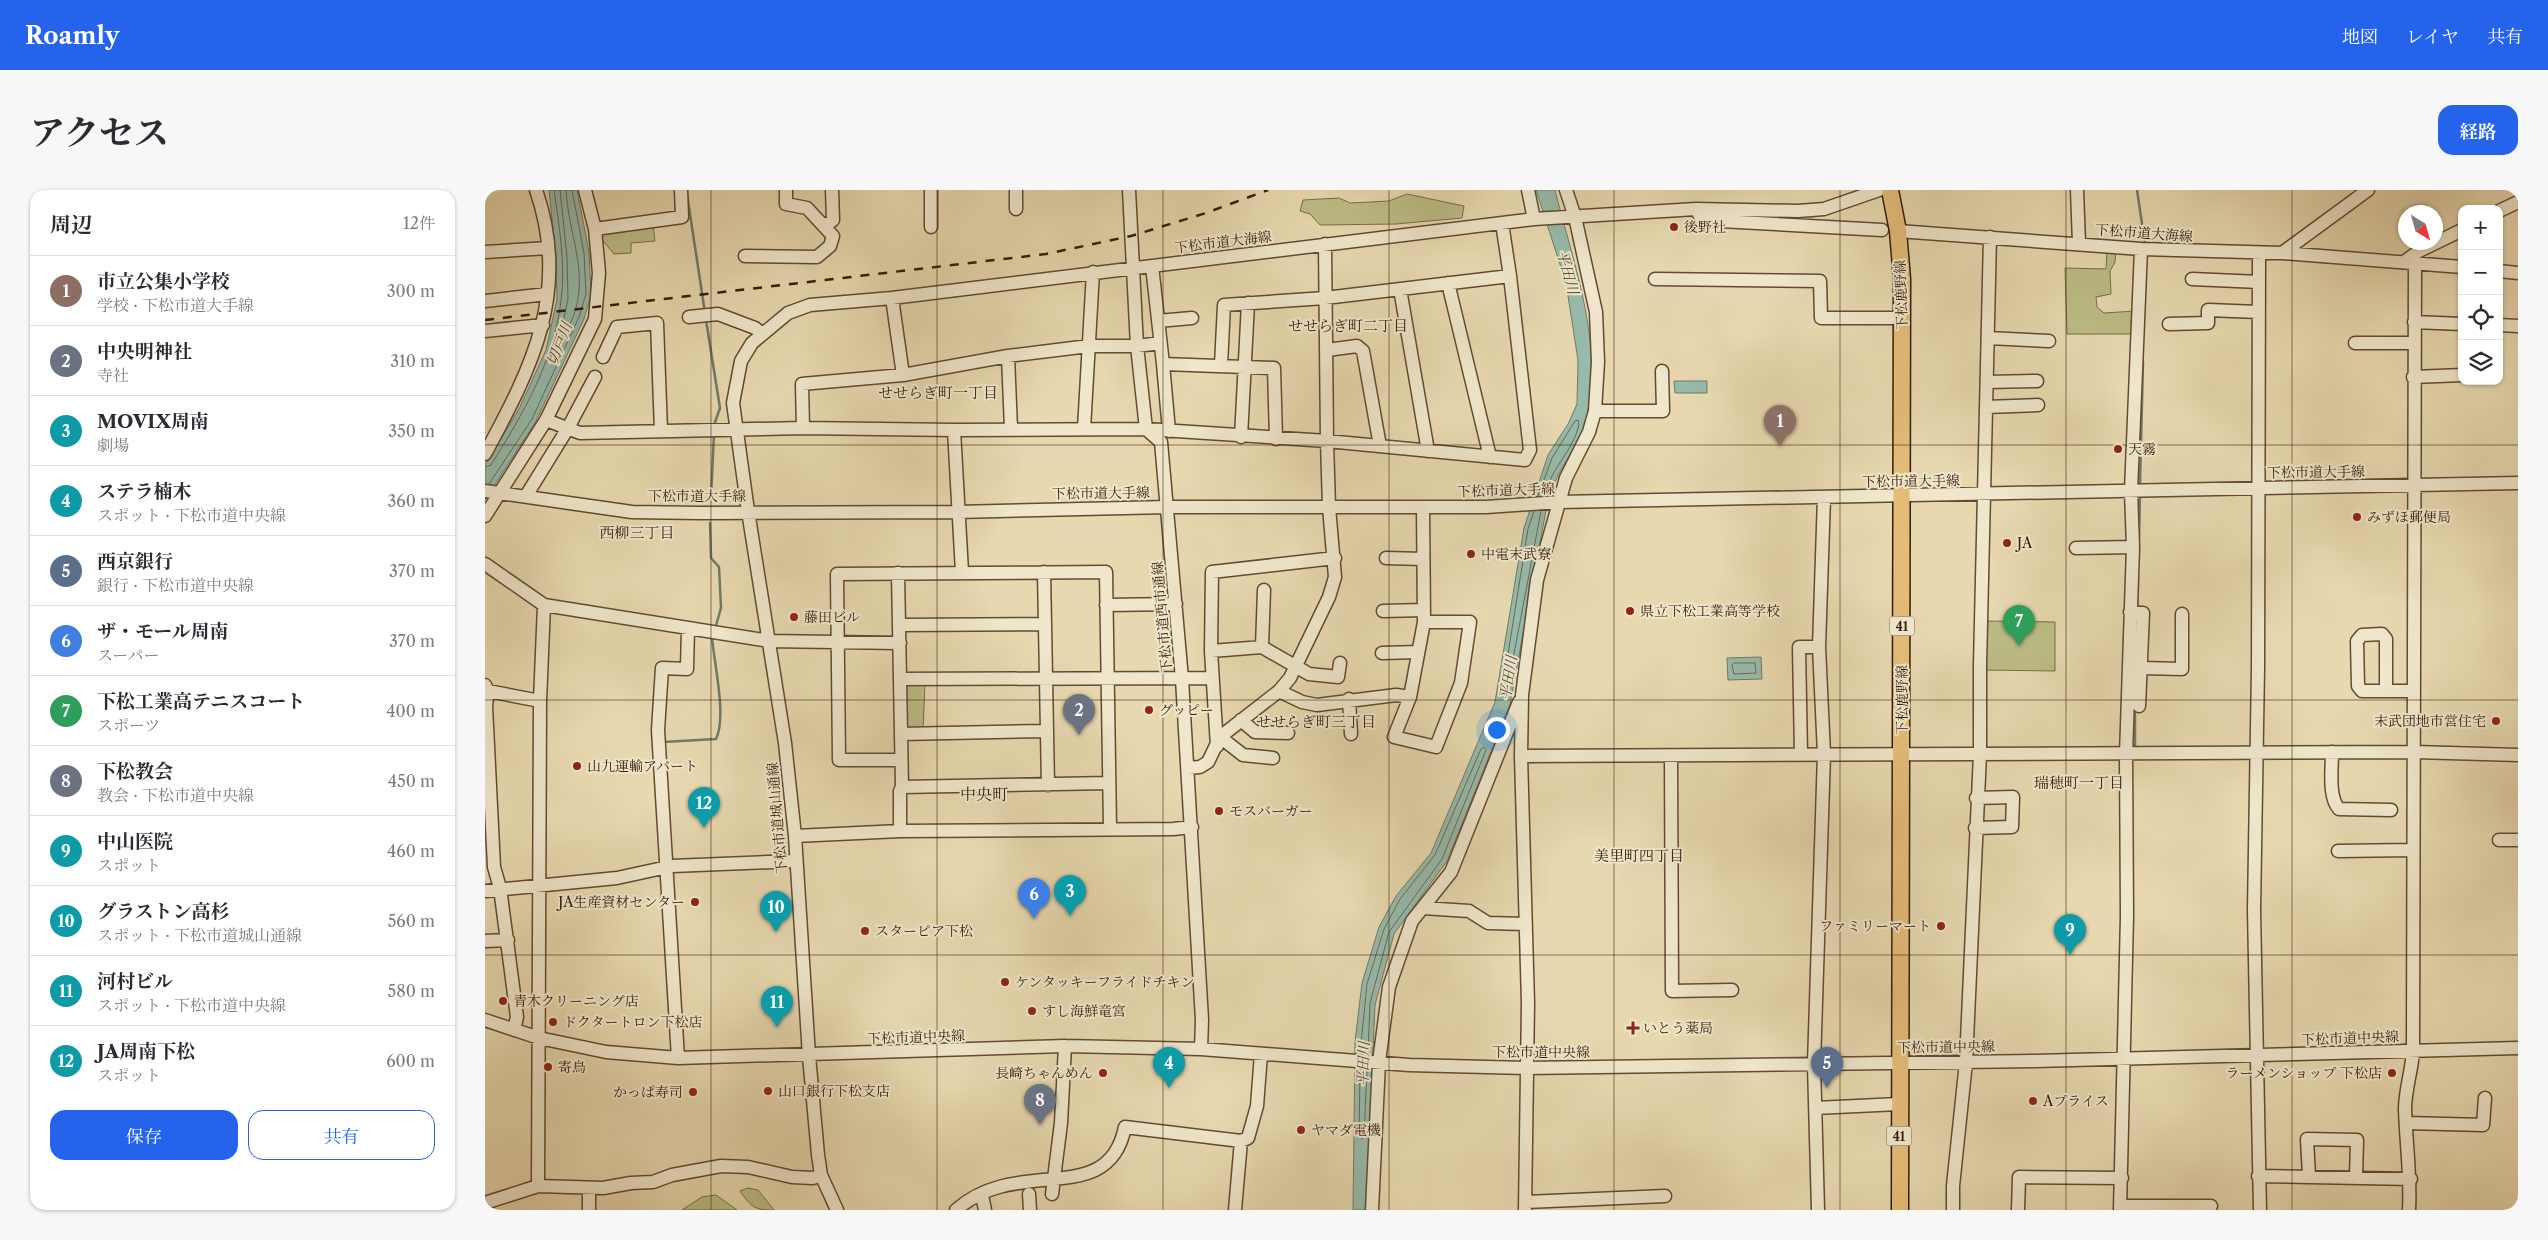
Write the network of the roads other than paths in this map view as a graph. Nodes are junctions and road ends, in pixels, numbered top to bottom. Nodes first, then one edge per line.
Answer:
1 (585, 190) edge
2 (681, 190) edge
3 (786, 190) edge
4 (831, 190) edge
5 (931, 190) edge
6 (1016, 190) edge
7 (1129, 190) edge
8 (1566, 190) edge
9 (1879, 190) edge
10 (1890, 190) edge
11 (2077, 190) edge
12 (2368, 190) edge
13 (1525, 191) edge
14 (538, 193) edge
15 (2518, 202) edge
16 (1016, 208) dead end
17 (1696, 209) junction
18 (2503, 209) edge
19 (1813, 210) junction
20 (1571, 217) junction
21 (1534, 219) junction
22 (1502, 223) junction
23 (825, 226) junction
24 (1812, 226) junction
25 (931, 227) dead end
26 (595, 230) junction
27 (1881, 230) dead end
28 (1898, 231) junction
29 (2458, 232) edge
30 (1991, 237) junction
31 (2079, 243) junction
32 (1325, 244) junction
33 (549, 248) junction
34 (2141, 249) junction
35 (485, 252) edge
36 (2282, 253) junction
37 (2259, 254) junction
38 (745, 256) dead end
39 (2410, 263) junction
40 (1152, 266) junction
41 (2458, 266) edge
42 (1131, 268) junction
43 (2503, 271) edge
44 (1093, 272) junction
45 (2518, 273) edge
46 (1510, 276) junction
47 (1655, 279) dead end
48 (2193, 279) dead end
49 (2259, 282) junction
50 (1448, 283) junction
51 (1400, 289) junction
52 (547, 294) junction
53 (893, 298) junction
54 (1325, 298) junction
55 (485, 301) edge
56 (1248, 303) junction
57 (2259, 312) junction
58 (689, 317) dead end
59 (1192, 318) dead end
60 (1902, 318) junction
61 (1158, 320) junction
62 (2414, 322) junction
63 (2169, 324) dead end
64 (2458, 324) edge
65 (543, 325) junction
66 (2503, 325) edge
67 (2518, 326) edge
68 (485, 331) edge
69 (762, 334) junction
70 (1988, 338) junction
71 (2049, 341) dead end
72 (1160, 343) junction
73 (2355, 343) dead end
74 (2414, 343) junction
75 (1089, 346) junction
76 (1137, 346) junction
77 (1327, 350) junction
78 (1008, 356) junction
79 (603, 357) dead end
80 (1163, 364) junction
81 (1221, 365) junction
82 (1244, 367) junction
83 (1662, 371) dead end
84 (903, 374) junction
85 (2458, 374) edge
86 (595, 377) dead end
87 (2413, 377) junction
88 (2037, 381) dead end
89 (1987, 382) junction
90 (2038, 405) dead end
91 (1986, 407) junction
92 (1595, 411) junction
93 (546, 420) junction
94 (568, 428) junction
95 (803, 428) junction
96 (1011, 429) junction
97 (1084, 429) junction
98 (1146, 429) junction
99 (661, 430) junction
100 (736, 430) junction
101 (954, 430) junction
102 (1169, 431) junction
103 (1241, 437) junction
104 (1276, 439) junction
105 (1327, 441) junction
106 (1380, 446) junction
107 (1428, 451) junction
108 (485, 454) edge
109 (1490, 457) junction
110 (2518, 483) edge
111 (2414, 486) junction
112 (2259, 488) junction
113 (2131, 491) junction
114 (494, 492) edge
115 (1903, 495) junction
116 (1985, 495) junction
117 (526, 496) junction
118 (1824, 497) junction
119 (1554, 502) junction
120 (1329, 506) junction
121 (1168, 507) junction
122 (1423, 507) junction
123 (748, 511) junction
124 (957, 512) junction
125 (485, 516) edge
126 (2133, 547) junction
127 (2076, 548) dead end
128 (1335, 558) junction
129 (1386, 558) dead end
130 (1423, 559) junction
131 (485, 564) edge
132 (962, 572) junction
133 (1044, 572) junction
134 (898, 573) junction
135 (1264, 590) dead end
136 (1175, 604) junction
137 (544, 605) junction
138 (1106, 605) junction
139 (1383, 611) dead end
140 (2130, 612) junction
141 (2182, 614) dead end
142 (1424, 616) junction
143 (1044, 624) junction
144 (900, 625) junction
145 (688, 628) junction
146 (769, 641) junction
147 (838, 642) junction
148 (900, 643) junction
149 (1262, 647) junction
150 (1819, 647) junction
151 (1211, 652) junction
152 (1418, 652) junction
153 (1382, 653) dead end
154 (1340, 663) dead end
155 (1296, 667) junction
156 (2141, 668) junction
157 (1046, 678) junction
158 (1212, 678) junction
159 (900, 679) junction
160 (1107, 679) junction
161 (1182, 680) junction
162 (486, 688) edge
163 (1279, 691) junction
164 (2385, 691) junction
165 (2414, 691) junction
166 (1522, 695) junction
167 (1410, 697) junction
168 (1349, 699) junction
169 (540, 701) junction
170 (2139, 706) dead end
171 (1241, 720) junction
172 (1046, 731) junction
173 (1288, 733) dead end
174 (901, 734) junction
175 (1351, 734) dead end
176 (1219, 742) junction
177 (2332, 752) junction
178 (2415, 752) junction
179 (1902, 753) junction
180 (2258, 753) junction
181 (1801, 754) junction
182 (1824, 754) junction
183 (1980, 754) junction
184 (2126, 755) junction
185 (2518, 755) edge
186 (1521, 756) junction
187 (1671, 756) junction
188 (1273, 758) dead end
189 (901, 760) junction
190 (1188, 768) junction
191 (1109, 783) junction
192 (1048, 786) junction
193 (903, 787) junction
194 (1976, 798) junction
195 (2391, 810) dead end
196 (1192, 827) junction
197 (1110, 828) junction
198 (1975, 828) junction
199 (900, 831) junction
200 (795, 836) junction
201 (489, 839) edge
202 (2499, 840) dead end
203 (2518, 840) edge
204 (2412, 850) junction
205 (2337, 851) dead end
206 (796, 861) junction
207 (666, 869) junction
208 (540, 885) junction
209 (500, 888) junction
210 (485, 891) edge
211 (1423, 908) junction
212 (1525, 924) junction
213 (507, 940) junction
214 (485, 941) edge
215 (1732, 990) dead end
216 (485, 1020) edge
217 (514, 1030) junction
218 (539, 1038) junction
219 (1065, 1046) junction
220 (2518, 1048) edge
221 (1201, 1049) junction
222 (2413, 1051) junction
223 (1261, 1054) junction
224 (2256, 1055) junction
225 (809, 1056) junction
226 (2125, 1057) junction
227 (678, 1058) junction
228 (1377, 1062) junction
229 (1966, 1062) junction
230 (1899, 1063) junction
231 (1814, 1064) junction
232 (1526, 1068) junction
233 (2485, 1098) dead end
234 (1899, 1104) junction
235 (1815, 1108) junction
236 (2407, 1123) junction
237 (1241, 1141) junction
238 (821, 1175) junction
239 (1111, 1175) dead end
240 (2258, 1176) junction
241 (2309, 1176) junction
242 (2123, 1178) junction
243 (2356, 1178) junction
244 (2411, 1179) junction
245 (538, 1186) junction
246 (589, 1188) junction
247 (1029, 1194) junction
248 (983, 1195) junction
249 (1665, 1196) dead end
250 (485, 1203) edge
251 (1525, 1206) edge
252 (2211, 1206) dead end
253 (2120, 1208) edge
254 (589, 1210) edge
255 (837, 1210) edge
256 (956, 1210) edge
257 (985, 1210) edge
258 (1030, 1210) edge
259 (1235, 1210) edge
260 (1372, 1210) edge
261 (1818, 1210) edge
262 (1900, 1210) edge
263 (1953, 1210) edge
264 (2018, 1210) edge
265 (2259, 1210) edge
266 (2409, 1210) edge

1 - 26 street
2 - 26 street
3 - 23 street
4 - 23 street
5 - 25 street
6 - 16 street
7 - 42 street
8 - 20 street
9 - 19 street, 下松市道大海線
10 - 28 main road, 下松鹿野線 / 41
11 - 31 street
12 - 36 street
13 - 21 street
14 - 33 street
15 - 18 street
17 - 19 street, 下松市道大海線
17 - 20 street, 下松市道大海線
17 - 24 street
19 - 24 street
20 - 21 street, 下松市道大海線
20 - 92 street
21 - 22 street, 下松市道大海線
22 - 32 street, 下松市道大海線
22 - 46 street
23 - 38 street
24 - 27 street
26 - 93 street
28 - 30 street, 下松市道大海線
28 - 60 main road, 下松鹿野線 / 41
29 - 39 street
30 - 31 street, 下松市道大海線
30 - 70 street
31 - 34 street, 下松市道大海線
32 - 40 street, 下松市道大海線
32 - 54 street
33 - 35 street
33 - 52 street
34 - 37 street, 下松市道大海線
34 - 113 street
36 - 37 street, 下松市道大海線
36 - 39 street, 下松市道大海線
37 - 49 street
39 - 41 street, 下松市道大海線
39 - 62 street
40 - 42 street, 下松市道大海線
40 - 61 street
42 - 44 street, 下松市道大海線
42 - 76 street
43 - 45 street
44 - 53 street, 下松市道大海線
44 - 75 street
46 - 50 street
46 - 109 street
47 - 60 street
48 - 49 street
49 - 57 street
50 - 51 street
50 - 109 street
51 - 54 street
51 - 107 street
52 - 55 street
52 - 65 street
53 - 69 street, 下松市道大海線
53 - 84 street
54 - 56 street
54 - 77 street
56 - 81 street
56 - 82 street
57 - 63 street
57 - 112 street
58 - 69 street
59 - 61 street
60 - 115 main road, 下松鹿野線 / 41
61 - 72 street
62 - 64 street
62 - 74 street
65 - 68 street
65 - 108 street
66 - 67 street
69 - 100 street, 下松市道大海線
70 - 71 street
70 - 89 street
72 - 76 street
72 - 80 street
73 - 74 street
74 - 87 street
75 - 76 street
75 - 78 street
75 - 97 street
76 - 98 street
77 - 105 street
77 - 106 street
78 - 84 street
78 - 96 street
79 - 99 street
80 - 81 street
80 - 102 street
81 - 82 street
82 - 103 street
82 - 104 street
83 - 92 street
84 - 95 street
85 - 87 street
86 - 94 street
87 - 111 street
88 - 89 street
89 - 91 street
90 - 91 street
91 - 116 street
92 - 119 street
93 - 94 street
93 - 114 street
94 - 99 street
94 - 117 street
95 - 100 street
95 - 101 street
96 - 97 street
96 - 101 street
97 - 98 street
98 - 102 street
98 - 121 street, 下松市道西市通線
99 - 100 street
100 - 123 street, 下松市道大海線
101 - 124 street
102 - 103 street
103 - 104 street
104 - 105 street
105 - 106 street
105 - 120 street
106 - 107 street
107 - 109 street
110 - 111 street, 下松市道大手線
111 - 112 street, 下松市道大手線
111 - 165 street
112 - 113 street, 下松市道大手線
112 - 180 street
113 - 116 street, 下松市道大手線
113 - 126 street
114 - 117 street, 下松市道大手線
114 - 125 street
115 - 116 street, 下松市道大手線
115 - 118 street, 下松市道大手線
115 - 179 main road, 下松鹿野線 / 41
116 - 183 street
117 - 123 street, 下松市道大手線
118 - 119 street, 下松市道大手線
118 - 150 street
119 - 122 street, 下松市道大手線
119 - 166 street
120 - 121 street, 下松市道大手線
120 - 122 street, 下松市道大手線
120 - 128 street
121 - 124 street, 下松市道大手線
121 - 136 street, 下松市道西市通線
122 - 130 street
123 - 124 street, 下松市道大手線
123 - 146 street, 下松市道城山通線
124 - 132 street
126 - 127 street
126 - 140 street
128 - 151 street
128 - 155 street
129 - 130 street
130 - 142 street
131 - 137 street
132 - 133 street
132 - 134 street
133 - 138 street
133 - 143 street
134 - 144 street
134 - 147 street
135 - 149 street
136 - 138 street
136 - 161 street, 下松市道西市通線
137 - 145 street
137 - 169 street
138 - 160 street
139 - 142 street
140 - 156 street
140 - 184 street
141 - 156 street
142 - 152 street
142 - 167 street
143 - 144 street
143 - 157 street
144 - 148 street
145 - 146 street
145 - 207 street
146 - 147 street
146 - 200 street, 下松市道城山通線
147 - 148 street
147 - 189 street
148 - 159 street
149 - 151 street
149 - 155 street
150 - 181 street
150 - 182 street
151 - 158 street
152 - 153 street
152 - 167 street
154 - 155 street
155 - 163 street
156 - 170 street
157 - 159 street
157 - 160 street
157 - 172 street
158 - 161 street
158 - 176 street
159 - 174 street
160 - 161 street
160 - 191 street
161 - 190 street, 下松市道西市通線
162 - 169 street
162 - 201 street
163 - 168 street
163 - 171 street
164 - 164 street
164 - 165 street
165 - 178 street
166 - 186 street
166 - 211 street
167 - 168 street
168 - 175 street
169 - 208 street
171 - 173 street
171 - 176 street
172 - 174 street
172 - 192 street
174 - 189 street
176 - 188 street
176 - 190 street
177 - 178 street
177 - 180 street
177 - 195 street
178 - 185 street
178 - 204 street
179 - 182 street
179 - 183 street
179 - 230 main road, 下松鹿野線 / 41
180 - 184 street
180 - 224 street
181 - 182 street
181 - 187 street
182 - 231 street
183 - 184 street
183 - 194 street
184 - 226 street
186 - 187 street
186 - 212 street
187 - 215 street
189 - 193 street
190 - 196 street, 下松市道西市通線
191 - 192 street
191 - 197 street
192 - 193 street
193 - 199 street
194 - 198 street
194 - 198 street
196 - 197 street
196 - 221 street, 下松市道西市通線
197 - 199 street
198 - 229 street
199 - 200 street
200 - 206 street, 下松市道城山通線
201 - 209 street
202 - 203 street
204 - 205 street
204 - 222 street
206 - 207 street
206 - 225 street, 下松市道城山通線
207 - 208 street
207 - 227 street
208 - 209 street
208 - 218 street
209 - 210 street
209 - 213 street
211 - 212 street
211 - 228 street
212 - 232 street
213 - 214 street
213 - 217 street
216 - 217 street, 下松市道中央線
217 - 218 street, 下松市道中央線
218 - 227 street, 下松市道中央線
218 - 245 street
219 - 221 street, 下松市道中央線
219 - 225 street, 下松市道中央線
219 - 247 street
220 - 222 street, 下松市道中央線
221 - 223 street, 下松市道中央線
222 - 224 street, 下松市道中央線
222 - 236 street
223 - 228 street, 下松市道中央線
223 - 237 street
224 - 226 street, 下松市道中央線
224 - 240 street
225 - 227 street, 下松市道中央線
225 - 238 street, 下松市道城山通線
226 - 229 street, 下松市道中央線
226 - 242 street
228 - 232 street, 下松市道中央線
228 - 260 street
229 - 230 street, 下松市道中央線
229 - 263 street
230 - 231 street, 下松市道中央線
230 - 234 main road, 下松鹿野線 / 41
231 - 232 street, 下松市道中央線
231 - 235 street
232 - 251 street
233 - 236 street
234 - 235 street
234 - 262 main road, 下松鹿野線 / 41
235 - 261 street
236 - 244 street
237 - 239 street
237 - 259 street
238 - 246 street
238 - 255 street, 下松市道城山通線
240 - 241 street
240 - 265 street
241 - 243 street
241 - 243 street
242 - 253 street
242 - 264 street
243 - 244 street
244 - 266 street
245 - 246 street
245 - 250 street
246 - 254 street
247 - 248 street
247 - 258 street
248 - 256 street
248 - 257 street
249 - 251 street
252 - 253 street

